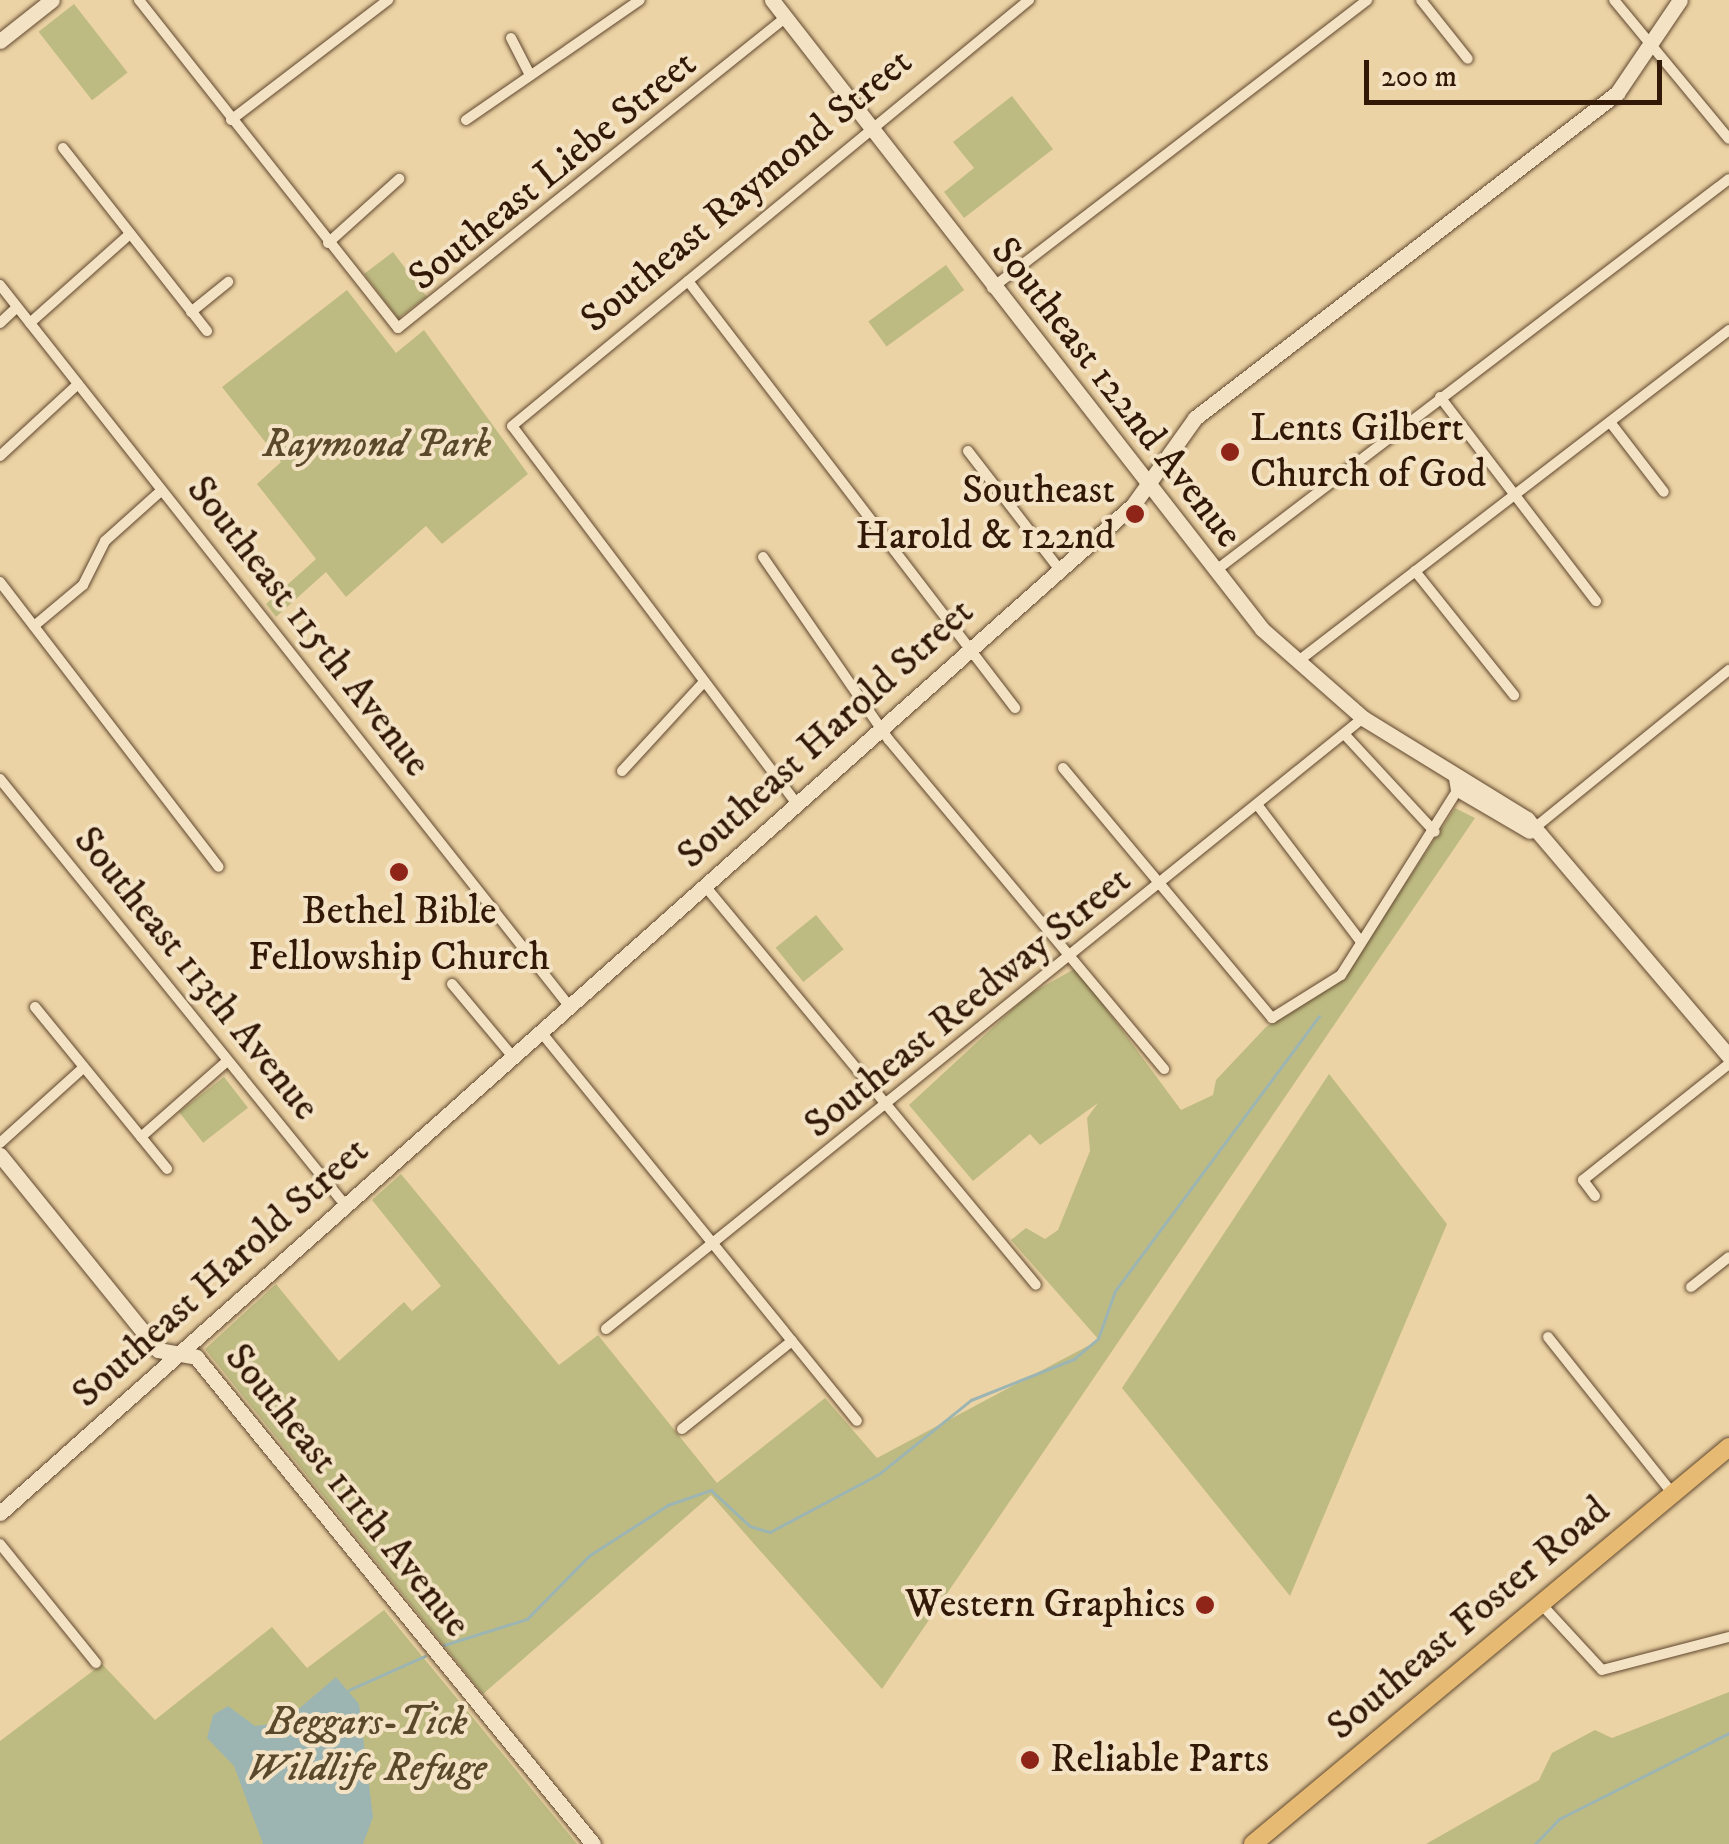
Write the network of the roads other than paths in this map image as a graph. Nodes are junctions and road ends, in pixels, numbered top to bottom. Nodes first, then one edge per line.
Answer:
1 (52, 0) edge
2 (139, 0) edge
3 (388, 0) edge
4 (640, 0) edge
5 (1029, 0) edge
6 (1367, 0) edge
7 (1422, 0) edge
8 (1614, 0) edge
9 (1680, 0) edge
10 (775, 1) edge
11 (786, 18) junction
12 (511, 38) dead end
13 (0, 40) edge
14 (1650, 45) junction
15 (1468, 59) dead end
16 (530, 75) junction
17 (231, 120) junction
18 (466, 120) dead end
19 (872, 130) junction
20 (1729, 139) edge
21 (62, 148) dead end
22 (1729, 178) edge
23 (399, 179) dead end
24 (130, 234) junction
25 (328, 243) junction
26 (688, 280) junction
27 (228, 282) dead end
28 (0, 285) edge
29 (992, 288) junction
30 (18, 307) junction
31 (191, 312) junction
32 (0, 322) edge
33 (30, 323) junction
34 (1729, 330) edge
35 (207, 331) dead end
36 (78, 384) junction
37 (1440, 397) junction
38 (1610, 422) junction
39 (968, 451) dead end
40 (0, 456) edge
41 (1145, 487) junction
42 (162, 490) junction
43 (1664, 492) dead end
44 (1516, 493) junction
45 (763, 557) dead end
46 (1060, 570) junction
47 (1415, 571) junction
48 (1214, 572) junction
49 (0, 582) edge
50 (1596, 601) dead end
51 (34, 626) junction
52 (970, 650) junction
53 (1296, 663) junction
54 (1729, 670) edge
55 (702, 684) junction
56 (1514, 696) dead end
57 (1015, 708) dead end
58 (1363, 718) junction
59 (883, 728) junction
60 (1347, 736) junction
61 (1063, 768) dead end
62 (622, 771) dead end
63 (0, 780) edge
64 (1457, 783) junction
65 (797, 804) junction
66 (1258, 808) junction
67 (1435, 832) junction
68 (1530, 832) junction
69 (219, 866) dead end
70 (705, 886) junction
71 (1162, 886) junction
72 (1361, 942) junction
73 (1073, 957) junction
74 (452, 984) dead end
75 (570, 1006) junction
76 (35, 1007) dead end
77 (540, 1032) junction
78 (1727, 1048) edge
79 (513, 1057) junction
80 (226, 1062) junction
81 (1729, 1064) edge
82 (84, 1067) junction
83 (1164, 1069) dead end
84 (888, 1105) junction
85 (141, 1137) junction
86 (0, 1143) edge
87 (0, 1155) edge
88 (167, 1169) dead end
89 (1595, 1196) dead end
90 (346, 1206) junction
91 (714, 1246) junction
92 (1729, 1256) edge
93 (1036, 1284) dead end
94 (1692, 1287) dead end
95 (606, 1330) dead end
96 (1548, 1337) dead end
97 (792, 1340) junction
98 (178, 1354) junction
99 (858, 1421) dead end
100 (682, 1428) dead end
101 (1729, 1447) edge
102 (1673, 1494) junction
103 (0, 1513) edge
104 (0, 1544) edge
105 (1542, 1606) junction
106 (1729, 1637) edge
107 (96, 1664) dead end
108 (593, 1844) edge
109 (1253, 1844) edge

1 - 13 street
2 - 17 street
3 - 17 street
4 - 16 street
5 - 19 street, Southeast Raymond Street
6 - 29 street
7 - 15 street
8 - 14 street
9 - 14 street, Southeast Harold Street
10 - 11 street, Southeast 122nd Avenue
11 - 19 street, Southeast 122nd Avenue
11 - 25 street, Southeast Liebe Street
12 - 16 street
14 - 20 street
14 - 41 street, Southeast Harold Street
16 - 18 street
17 - 25 street
19 - 26 street, Southeast Raymond Street
19 - 29 street, Southeast 122nd Avenue
21 - 24 street
22 - 37 street
23 - 25 street
24 - 31 street
24 - 33 street
26 - 52 street
26 - 55 street, Southeast Raymond Street
27 - 31 street
28 - 30 street, Southeast 115th Avenue
29 - 41 street, Southeast 122nd Avenue
30 - 32 street
30 - 33 street, Southeast 115th Avenue
31 - 35 street
33 - 36 street, Southeast 115th Avenue
34 - 38 street
36 - 40 street
36 - 42 street, Southeast 115th Avenue
37 - 44 street
37 - 48 street
38 - 43 street
38 - 44 street
39 - 46 street
41 - 46 street, Southeast Harold Street
41 - 48 street, Southeast 122nd Avenue
42 - 51 street
42 - 75 street, Southeast 115th Avenue
44 - 47 street
44 - 50 street
45 - 59 street
46 - 52 street, Southeast Harold Street
47 - 53 street
47 - 56 street
48 - 53 street, Southeast 122nd Avenue
49 - 51 street
51 - 69 street
52 - 57 street
52 - 59 street, Southeast Harold Street
53 - 58 street, Southeast 122nd Avenue
54 - 68 street
55 - 62 street
55 - 65 street
58 - 60 street, Southeast Reedway Street
58 - 64 street, Southeast 122nd Avenue
59 - 65 street, Southeast Harold Street
59 - 73 street
60 - 66 street, Southeast Reedway Street
60 - 67 street
61 - 71 street
63 - 80 street, Southeast 113th Avenue
64 - 67 street
64 - 68 street, Southeast 122nd Avenue
65 - 70 street, Southeast Harold Street
66 - 71 street, Southeast Reedway Street
66 - 72 street
67 - 72 street
68 - 78 street, Southeast 122nd Avenue
70 - 75 street, Southeast Harold Street
70 - 84 street
71 - 72 street
71 - 73 street, Southeast Reedway Street
73 - 83 street
73 - 84 street, Southeast Reedway Street
74 - 79 street
75 - 77 street, Southeast Harold Street
76 - 82 street
77 - 79 street, Southeast Harold Street
77 - 91 street
79 - 90 street, Southeast Harold Street
80 - 85 street
80 - 90 street, Southeast 113th Avenue
81 - 89 street
82 - 85 street
82 - 86 street
84 - 91 street, Southeast Reedway Street
84 - 93 street
85 - 88 street
87 - 98 street, Southeast 111th Avenue
90 - 98 street, Southeast Harold Street
91 - 95 street, Southeast Reedway Street
91 - 97 street
92 - 94 street
96 - 102 street
97 - 99 street
97 - 100 street
98 - 103 street, Southeast Harold Street
98 - 108 street, Southeast 111th Avenue
101 - 102 main road, Southeast Foster Road
102 - 105 main road, Southeast Foster Road
104 - 107 street
105 - 106 street
105 - 109 main road, Southeast Foster Road

